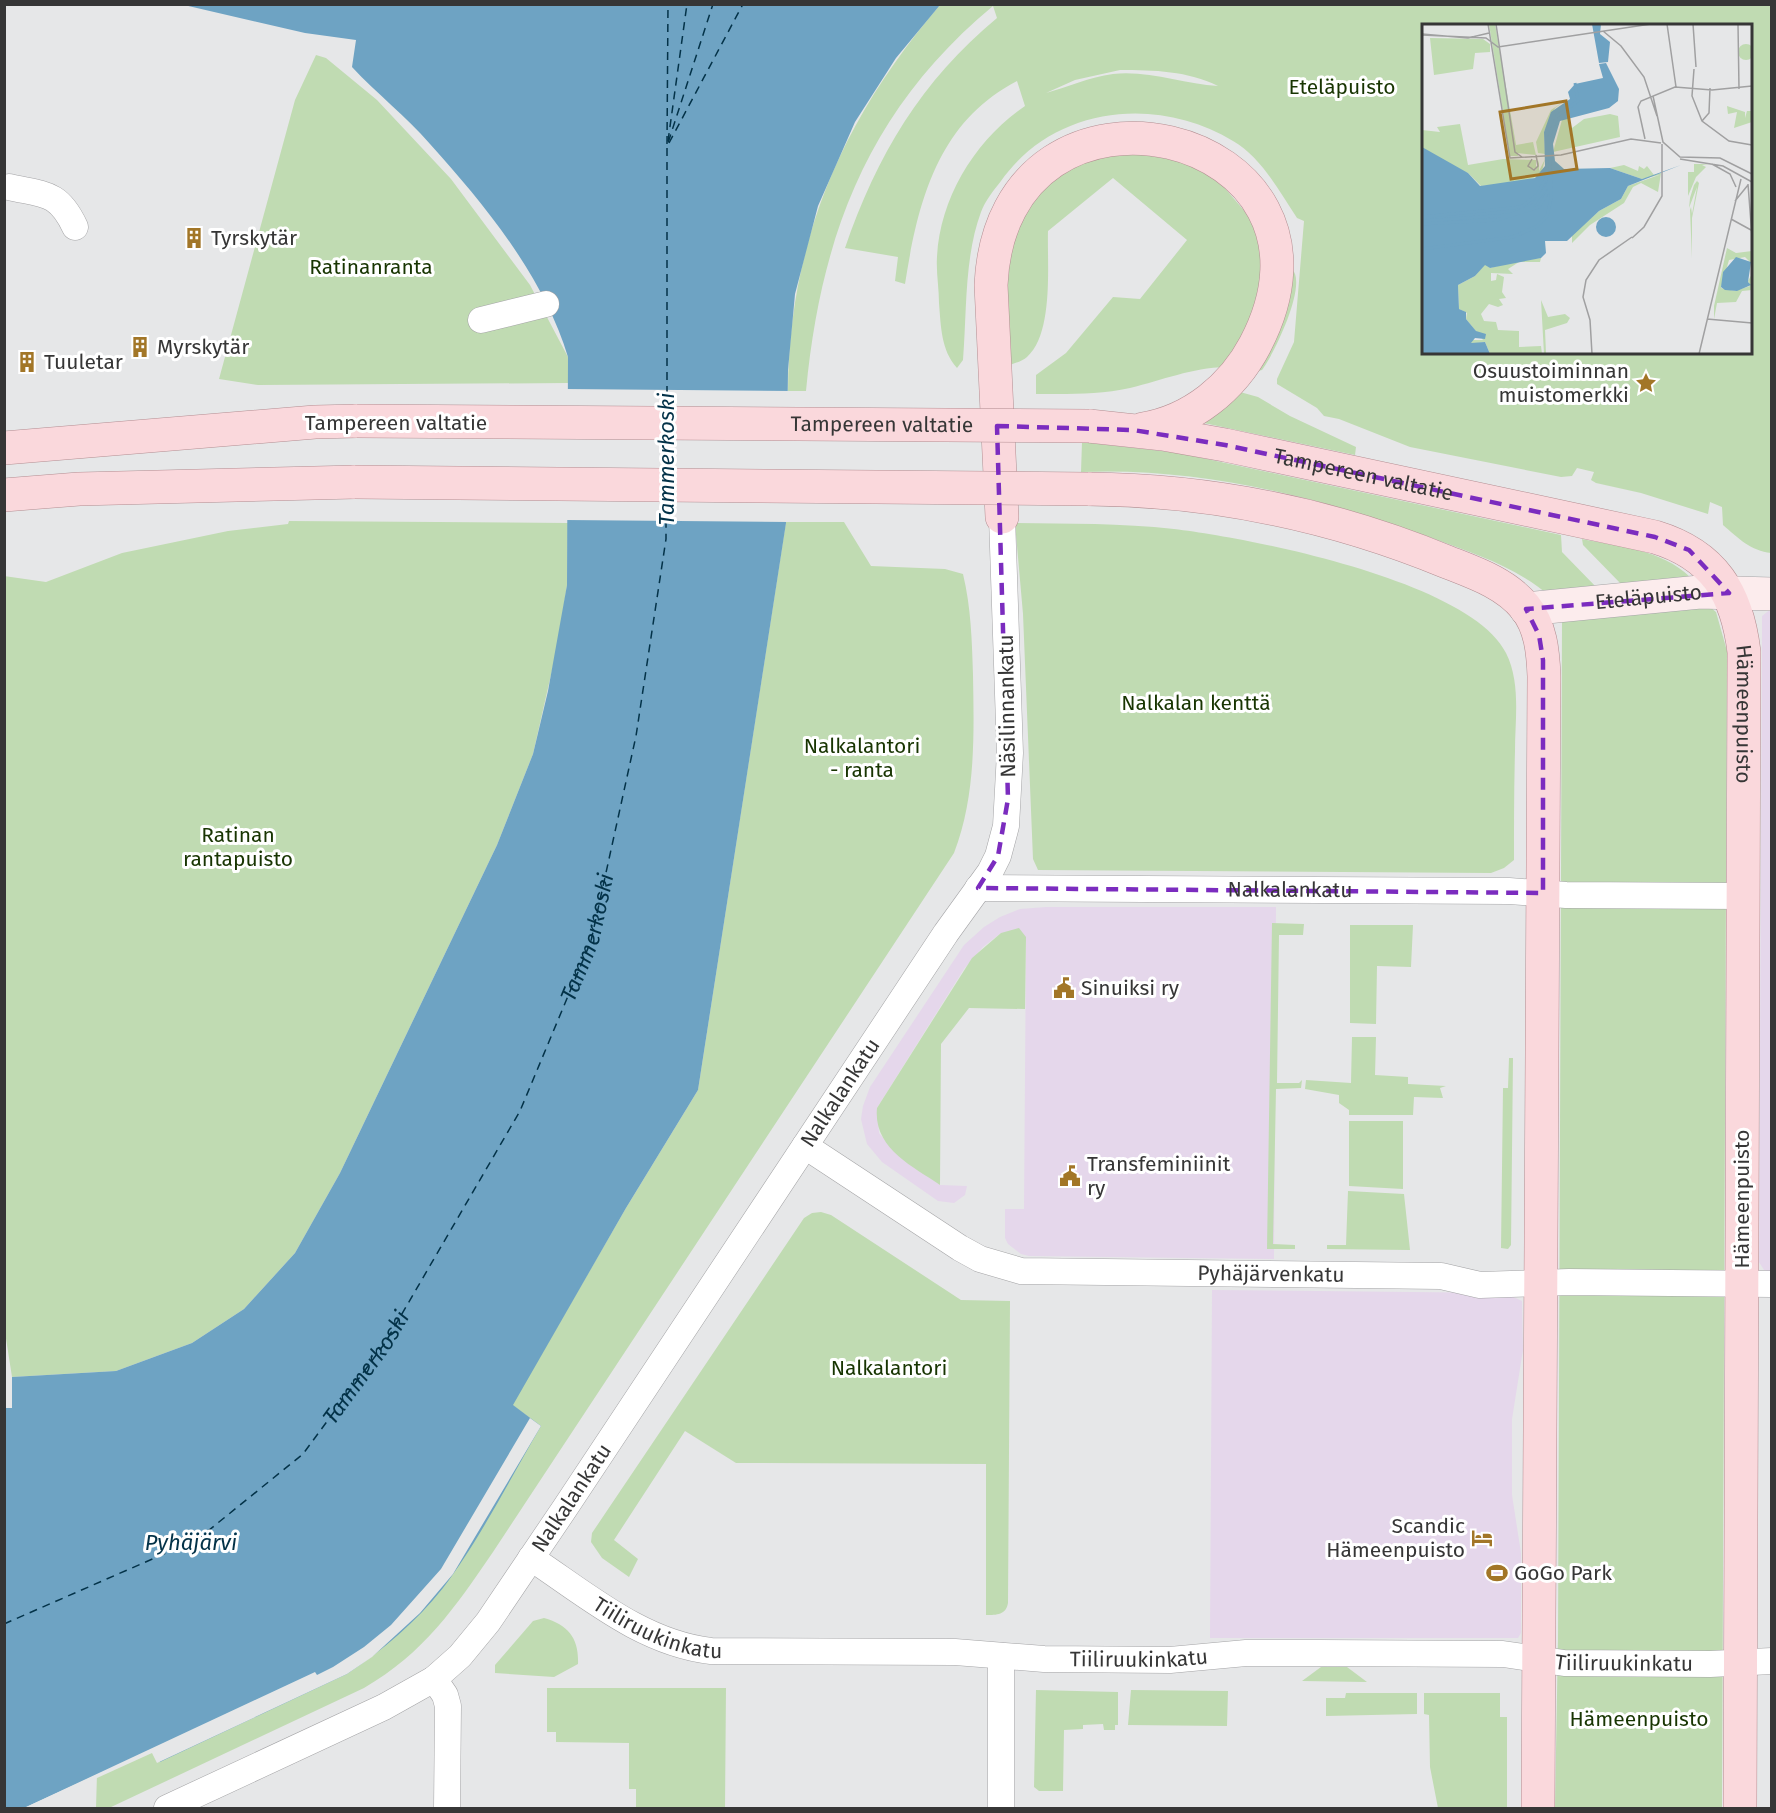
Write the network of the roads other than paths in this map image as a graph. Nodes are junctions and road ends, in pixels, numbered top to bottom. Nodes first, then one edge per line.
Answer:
1 (9, 188) dead end
2 (75, 227) dead end
3 (546, 304) dead end
4 (482, 320) dead end
5 (1132, 430) junction
6 (4, 448) edge
7 (4, 495) edge
8 (1002, 517) joint
9 (1729, 593) junction
10 (1772, 594) edge
11 (1526, 609) junction
12 (978, 888) junction
13 (1543, 893) junction
14 (1743, 896) junction
15 (805, 1146) junction
16 (1542, 1283) junction
17 (1756, 1284) edge
18 (531, 1558) junction
19 (1001, 1656) junction
20 (1540, 1660) junction
21 (1756, 1661) edge
22 (434, 1679) junction
23 (167, 1809) edge
24 (447, 1809) edge
25 (1001, 1809) edge
26 (1538, 1809) edge
27 (1740, 1809) edge

1 - 2 street
3 - 4 street
5 - 6 main road, Tampereen valtatie, bridge
5 - 8 main road
5 - 9 main road, Tampereen valtatie
7 - 11 main road, bridge
8 - 12 street, Näsilinnankatu
9 - 10 street, Eteläpuisto
9 - 11 street, Eteläpuisto
9 - 14 main road, Hämeenpuisto
11 - 13 main road
12 - 13 street, Nalkalankatu
12 - 15 street, Nalkalankatu
13 - 14 street, Nalkalankatu
13 - 16 main road
14 - 17 main road, Hämeenpuisto
15 - 16 street, Pyhäjärvenkatu
15 - 18 street, Nalkalankatu
16 - 17 street, Pyhäjärvenkatu
16 - 20 main road
17 - 21 main road, Hämeenpuisto
18 - 19 street, Tiiliruukinkatu
18 - 22 street, Nalkalankatu
19 - 20 street, Tiiliruukinkatu
19 - 25 street
20 - 21 street, Tiiliruukinkatu
20 - 26 main road
21 - 27 main road, Hämeenpuisto
22 - 23 street, Nalkalankatu
22 - 24 street

